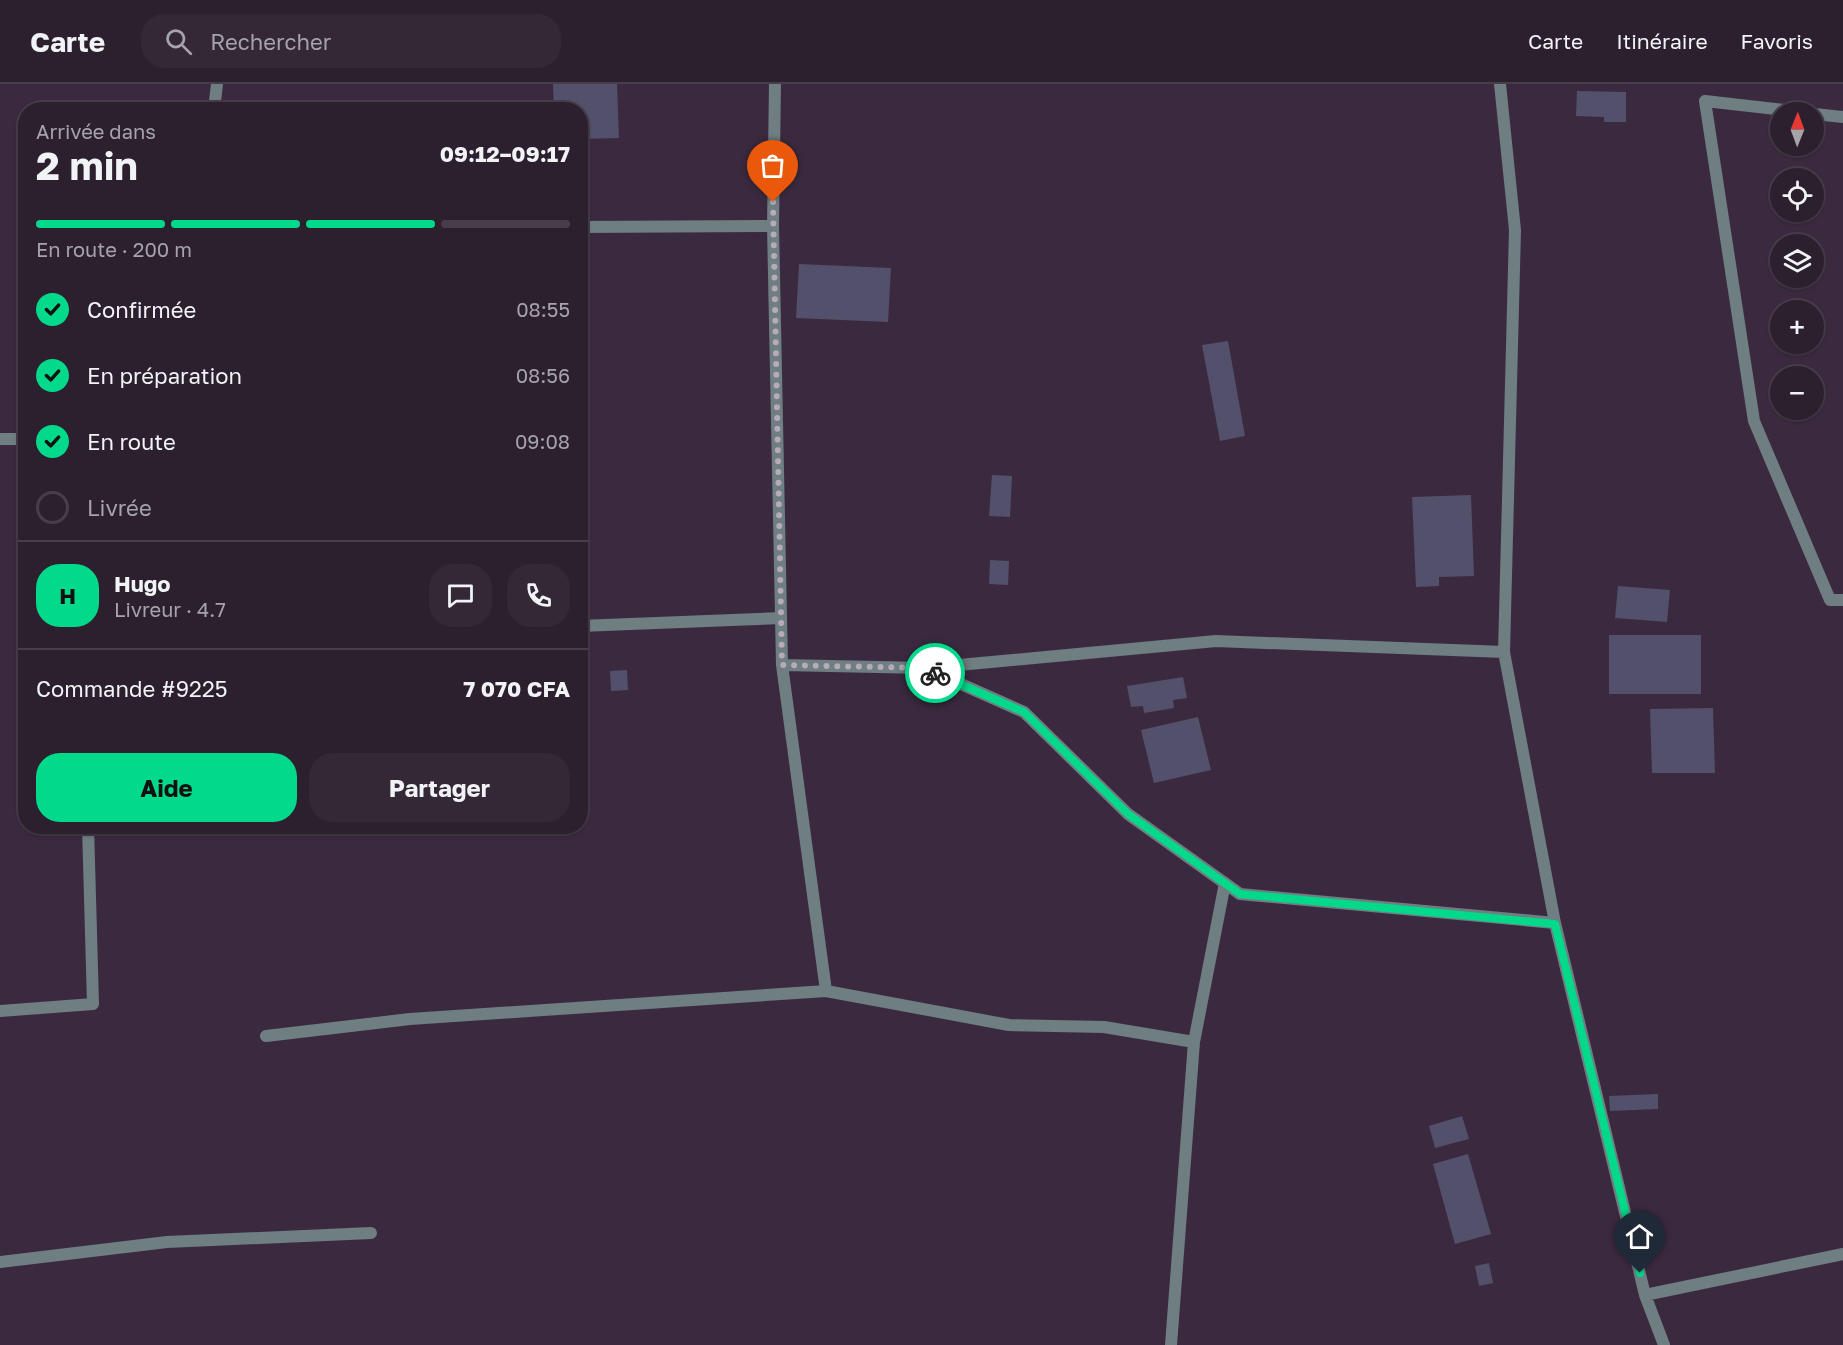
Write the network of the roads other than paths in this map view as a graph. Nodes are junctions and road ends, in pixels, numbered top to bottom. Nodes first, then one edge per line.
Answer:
1 (217, 84) edge
2 (775, 84) edge
3 (1500, 84) edge
4 (215, 102) edge
5 (1770, 108) edge
6 (1824, 115) edge
7 (1843, 117) edge
8 (773, 226) junction
9 (588, 227) edge
10 (0, 439) edge
11 (18, 439) edge
12 (1843, 600) edge
13 (781, 618) junction
14 (588, 626) edge
15 (1504, 652) junction
16 (782, 665) junction
17 (925, 668) junction
18 (88, 834) edge
19 (1225, 883) junction
20 (1555, 924) junction
21 (826, 991) junction
22 (0, 1011) edge
23 (266, 1036) dead end
24 (1194, 1042) junction
25 (371, 1233) dead end
26 (1843, 1254) edge
27 (0, 1262) edge
28 (1645, 1294) junction
29 (1172, 1345) edge
30 (1664, 1345) edge

1 - 4 street
2 - 8 street
3 - 15 street
5 - 12 street
6 - 7 street
8 - 9 street
8 - 13 street
10 - 11 street
13 - 14 street
13 - 16 street
15 - 17 street
15 - 20 street
16 - 17 street
16 - 21 street
17 - 19 street
18 - 22 street
19 - 20 street
19 - 24 street
20 - 28 street
21 - 23 street
21 - 24 street
24 - 29 street
25 - 27 street
26 - 28 street
28 - 30 street

